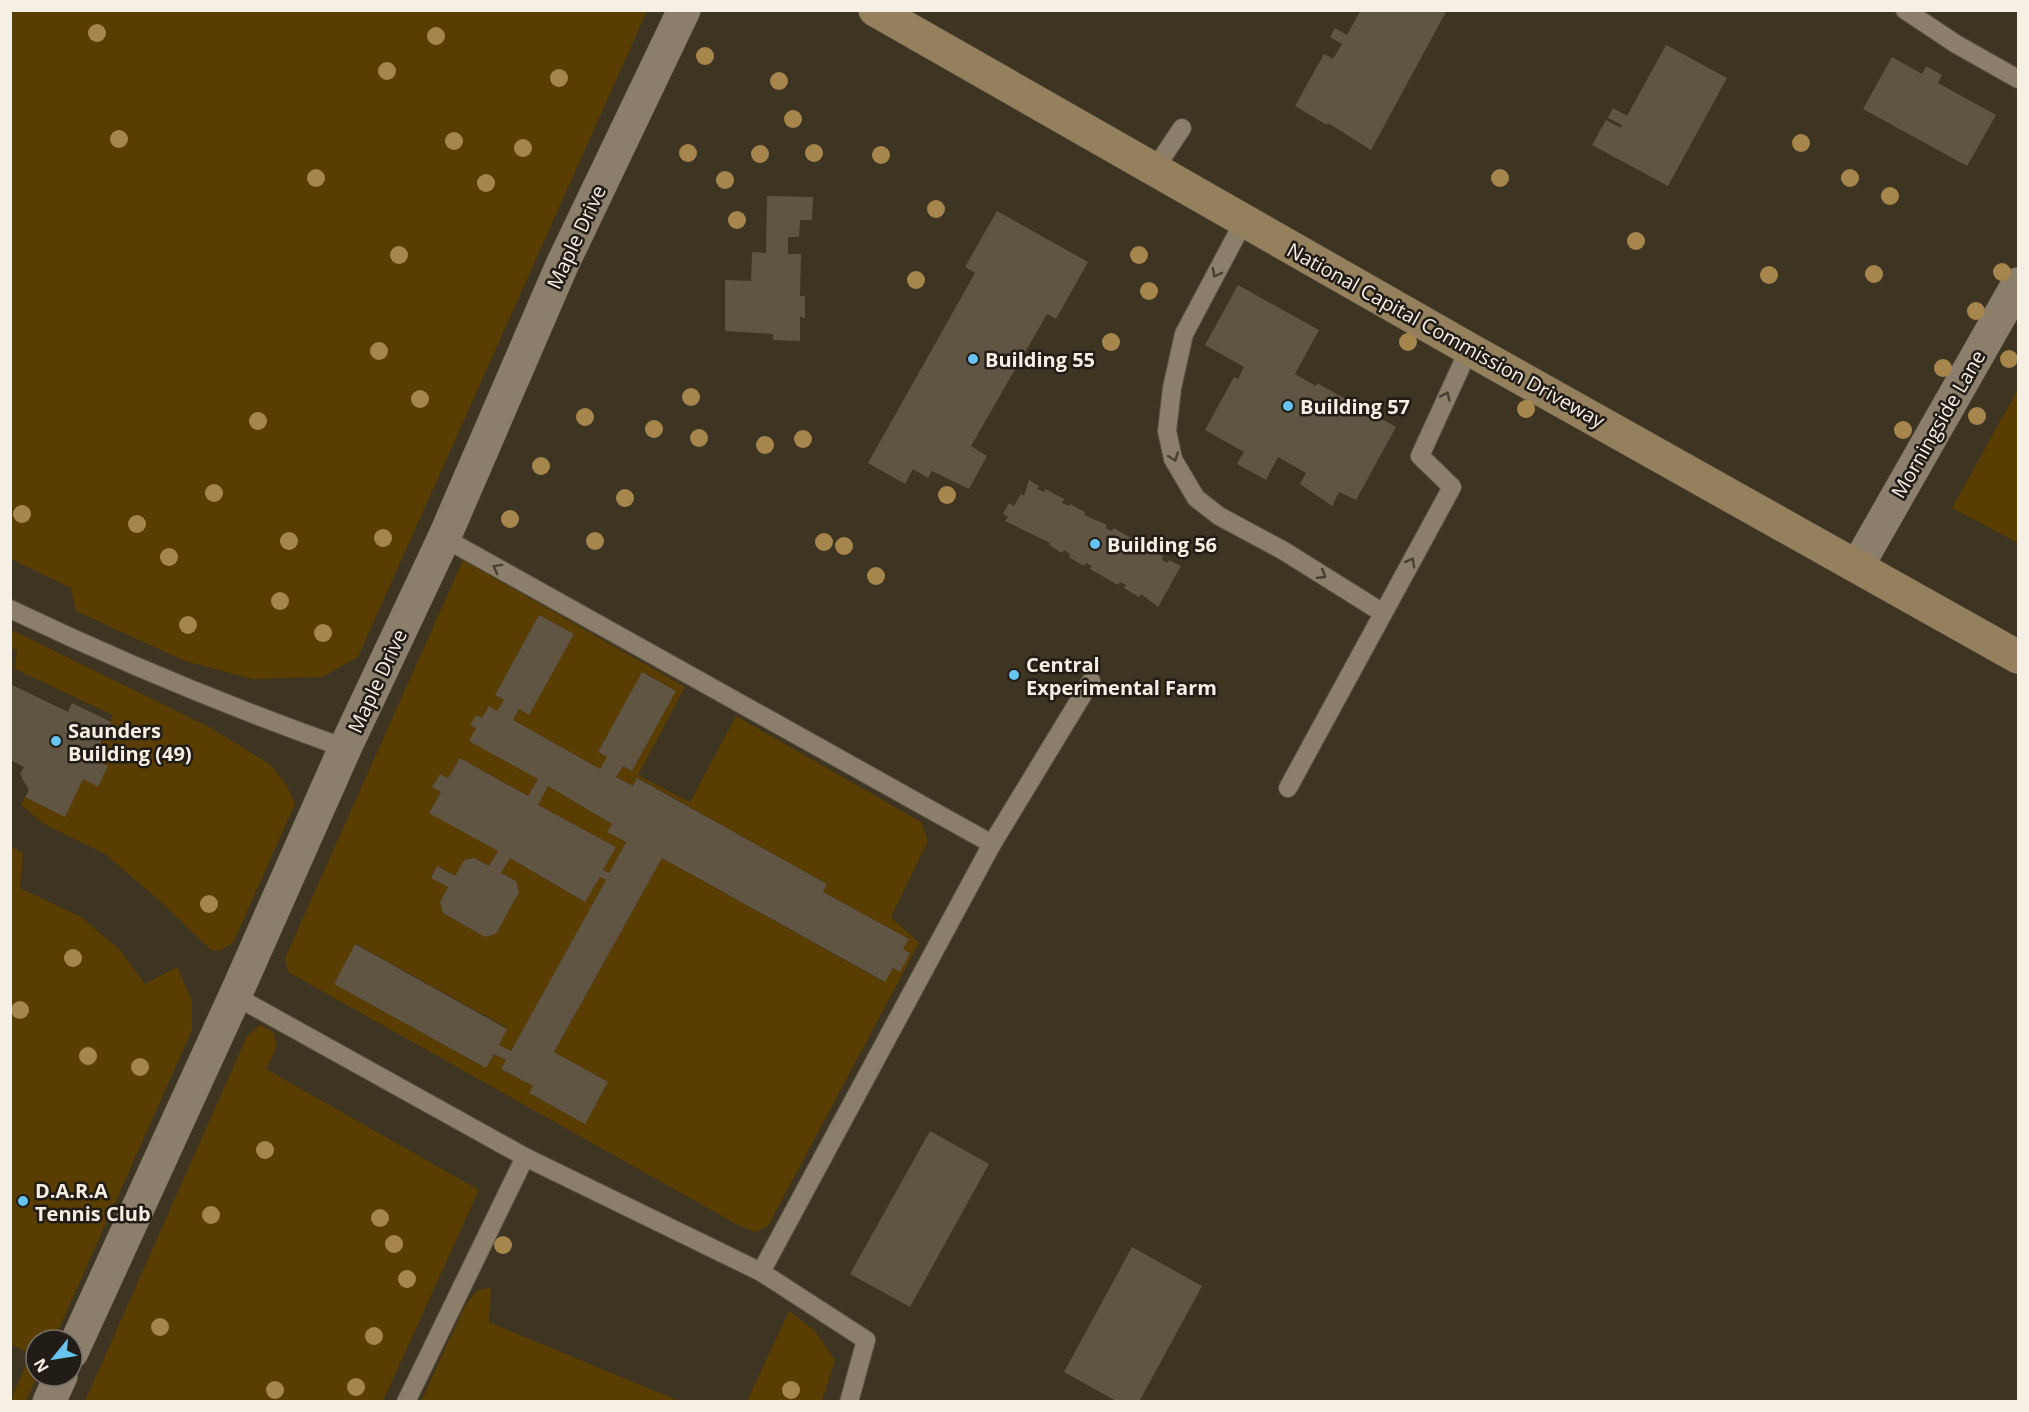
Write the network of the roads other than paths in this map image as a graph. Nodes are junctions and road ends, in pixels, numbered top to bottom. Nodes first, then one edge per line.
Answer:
1 (684, 10) edge
2 (875, 10) edge
3 (1905, 10) edge
4 (2019, 79) edge
5 (1182, 128) dead end
6 (1154, 170) junction
7 (1244, 221) junction
8 (2019, 284) edge
9 (1469, 350) junction
10 (444, 538) junction
11 (1858, 565) junction
12 (10, 609) edge
13 (1383, 613) junction
14 (2019, 657) edge
15 (1091, 681) dead end
16 (345, 747) junction
17 (1288, 788) dead end
18 (992, 844) junction
19 (235, 996) junction
20 (525, 1157) junction
21 (762, 1272) junction
22 (83, 1328) edge
23 (406, 1401) edge
24 (849, 1401) edge

1 - 10 street, Maple Drive
2 - 6 street, National Capital Commission Driveway
3 - 4 lane
5 - 6 lane
6 - 7 street, National Capital Commission Driveway
7 - 9 street, National Capital Commission Driveway
7 -> 13 lane
8 - 11 street, Morningside Lane
9 - 11 street, National Capital Commission Driveway
13 -> 9 lane
10 - 16 street, Maple Drive
18 -> 10 lane
11 - 14 street, National Capital Commission Driveway
12 - 16 lane
13 - 17 lane
15 - 18 lane
16 - 19 street, Maple Drive
18 - 21 lane
19 - 20 lane
19 - 22 street, Maple Drive
20 - 21 lane
20 - 23 lane
21 - 24 lane

